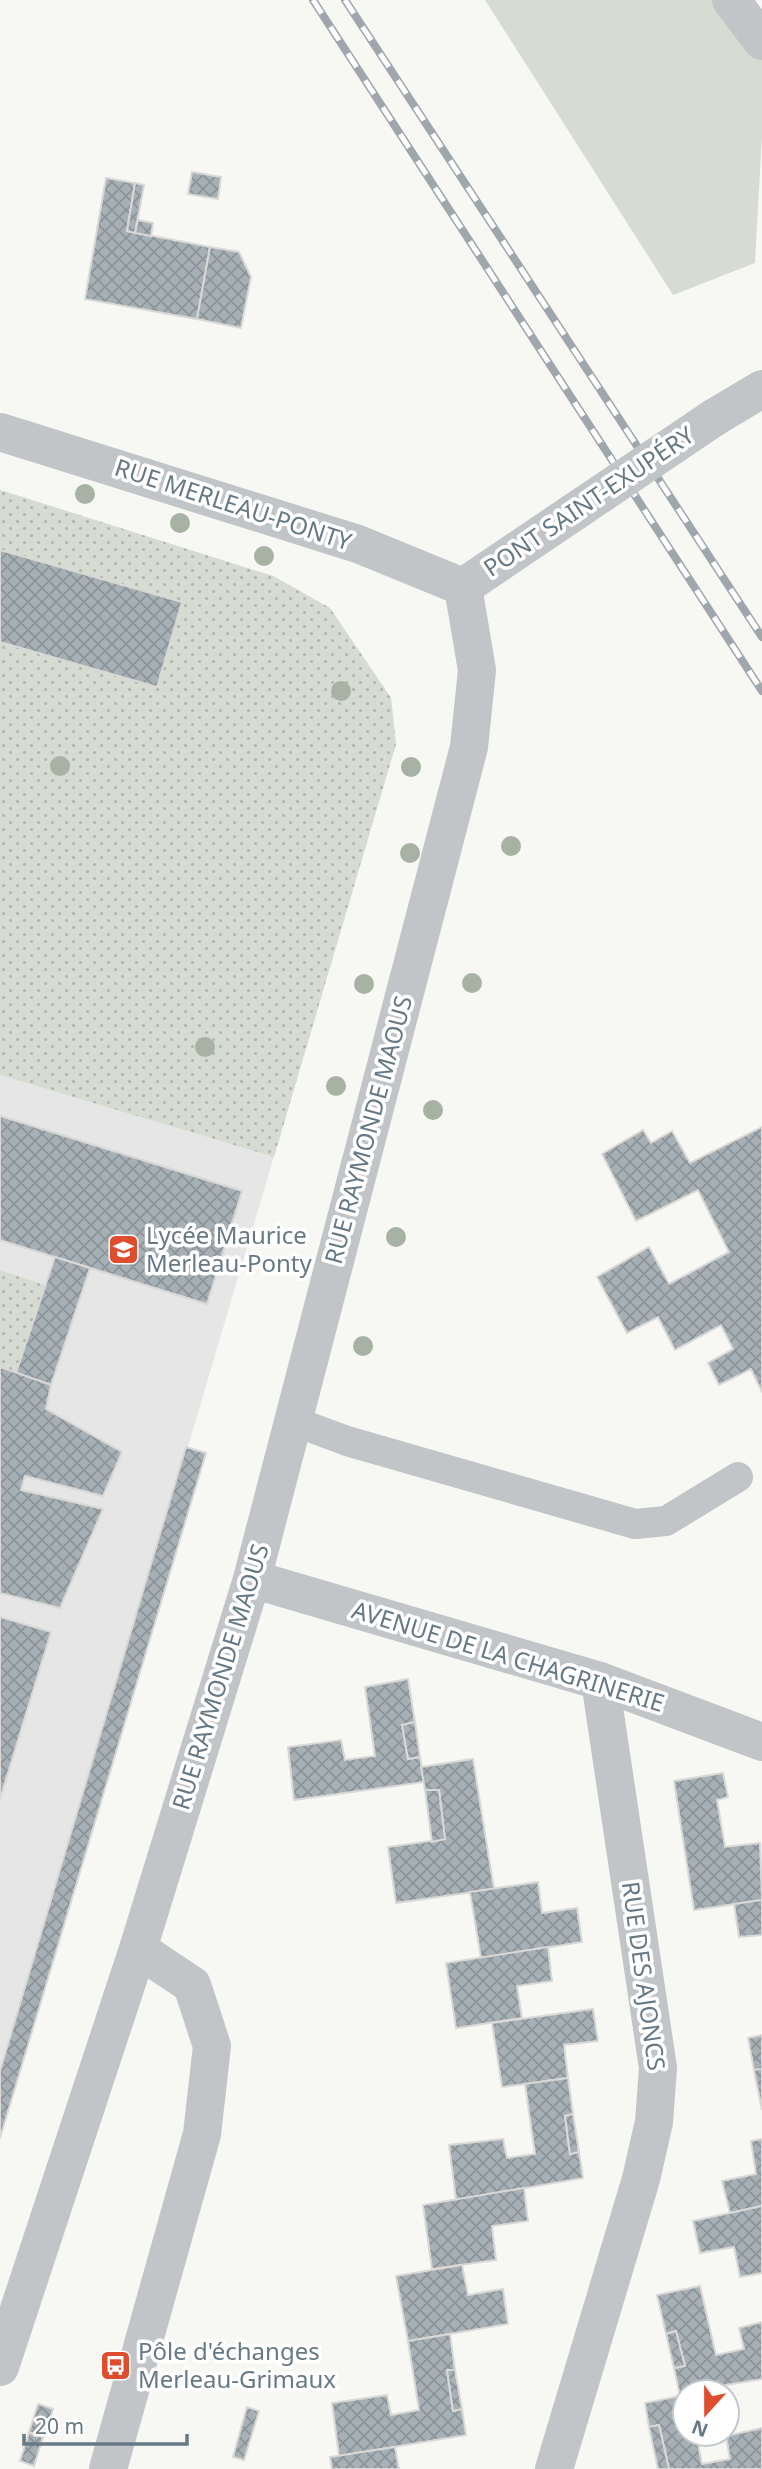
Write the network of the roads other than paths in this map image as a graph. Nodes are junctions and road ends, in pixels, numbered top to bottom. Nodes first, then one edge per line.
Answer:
1 (731, 0) edge
2 (762, 41) edge
3 (762, 389) edge
4 (0, 432) edge
5 (463, 587) junction
6 (293, 1421) junction
7 (738, 1477) dead end
8 (252, 1579) junction
9 (600, 1681) junction
10 (762, 1742) edge
11 (138, 1949) junction
12 (0, 2367) edge
13 (108, 2469) edge
14 (554, 2469) edge

1 - 2 street
3 - 5 street, PONT SAINT-EXUPÉRY, bridge
4 - 5 street, RUE MERLEAU-PONTY
5 - 6 street, RUE RAYMONDE MAOUS
6 - 7 lane
6 - 8 street, RUE RAYMONDE MAOUS
8 - 9 street, AVENUE DE LA CHAGRINERIE
8 - 11 street, RUE RAYMONDE MAOUS
9 - 10 street, AVENUE DE LA CHAGRINERIE
9 - 14 street, RUE DES AJONCS
11 - 12 street, RUE RAYMONDE MAOUS
11 - 13 street

